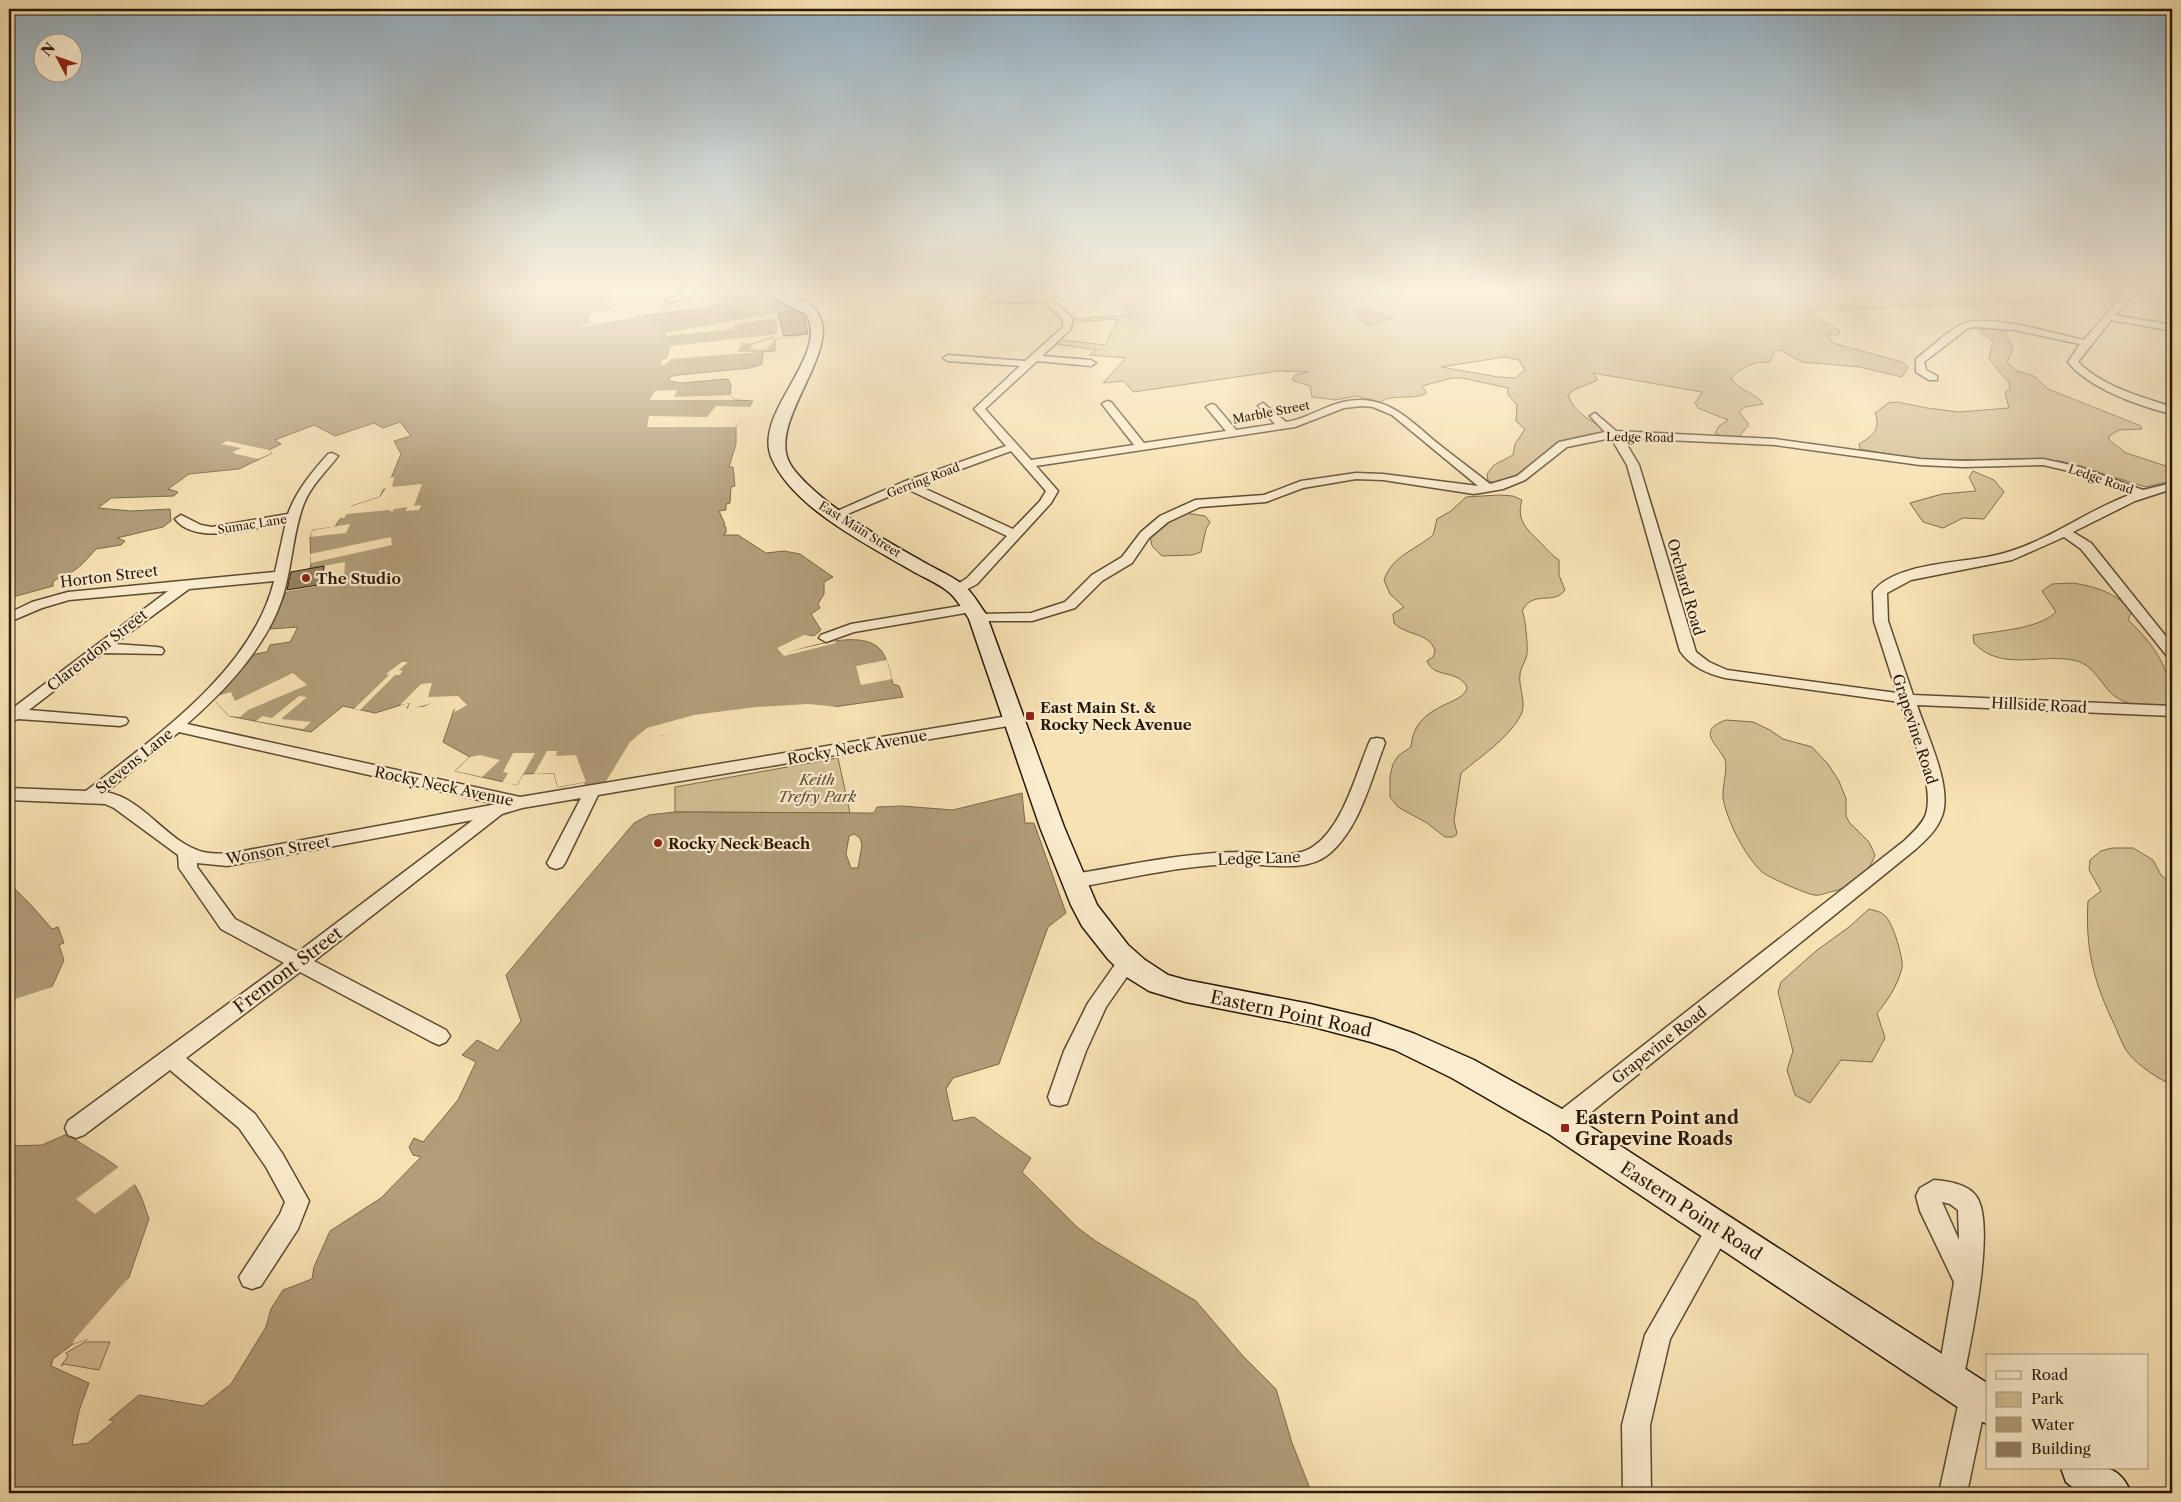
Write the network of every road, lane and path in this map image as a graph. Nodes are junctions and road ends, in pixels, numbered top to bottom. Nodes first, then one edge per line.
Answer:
1 (808, 360) edge
2 (1005, 360) edge
3 (1920, 360) edge
4 (2074, 360) edge
5 (1030, 361) junction
6 (1091, 363) dead end
7 (1933, 378) dead end
8 (2166, 398) dead end
9 (2149, 402) junction
10 (1107, 404) dead end
11 (1263, 406) dead end
12 (1211, 407) dead end
13 (2172, 412) edge
14 (1595, 416) dead end
15 (1284, 426) junction
16 (1234, 434) junction
17 (1613, 434) junction
18 (1012, 447) junction
19 (1140, 448) junction
20 (332, 456) dead end
21 (1028, 464) junction
22 (907, 485) junction
23 (2172, 486) edge
24 (1488, 488) junction
25 (2144, 494) junction
26 (834, 515) junction
27 (295, 517) junction
28 (181, 519) dead end
29 (2064, 532) junction
30 (1015, 536) junction
31 (280, 576) junction
32 (187, 584) junction
33 (957, 589) junction
34 (976, 613) junction
35 (9, 618) edge
36 (826, 638) dead end
37 (100, 648) junction
38 (156, 651) dead end
39 (2172, 653) edge
40 (1906, 698) junction
41 (2172, 711) edge
42 (11, 716) edge
43 (1014, 720) junction
44 (120, 721) dead end
45 (176, 727) junction
46 (1377, 743) dead end
47 (590, 793) junction
48 (9, 794) edge
49 (90, 796) junction
50 (533, 802) junction
51 (498, 809) junction
52 (187, 852) junction
53 (556, 863) dead end
54 (1074, 881) junction
55 (1128, 961) junction
56 (299, 962) junction
57 (439, 1036) dead end
58 (171, 1058) junction
59 (1059, 1097) dead end
60 (1560, 1124) junction
61 (76, 1128) dead end
62 (1719, 1229) junction
63 (252, 1277) dead end
64 (1966, 1279) dead end
65 (1971, 1394) edge
66 (2083, 1470) edge
67 (1637, 1493) edge
68 (1953, 1493) edge
69 (2112, 1493) edge

1 - 26 main road, East Main Street
2 - 5 street
3 - 7 street
4 - 9 street
5 - 6 street
5 - 18 street
8 - 9 street
9 - 13 street
10 - 19 street
11 - 15 street
12 - 16 street
14 - 17 street, Orchard Road
15 - 16 street, Marble Street
15 - 24 street, Marble Street
16 - 19 street, Marble Street
17 - 24 street, Ledge Road
17 - 25 street, Ledge Road
17 - 40 street, Orchard Road
18 - 21 street
18 - 22 street, Gerring Road
19 - 21 street, Marble Street
20 - 27 street
21 - 30 street
22 - 26 street, Gerring Road
22 - 30 street
23 - 25 street, Grapevine Road
24 - 34 street, Ledge Road
25 - 29 street, Grapevine Road
26 - 33 main road, East Main Street
27 - 28 street, Sumac Lane
27 - 31 street
29 - 39 street
29 - 40 street, Grapevine Road
30 - 33 street
31 - 32 street
31 - 45 street
32 - 35 street, Horton Street
32 - 37 street, Clarendon Street
33 - 34 main road, East Main Street
34 - 36 street, Ledge Road
34 - 43 main road, East Main Street
37 - 38 street
37 - 42 street, Clarendon Street
40 - 41 street, Hillside Road
40 - 60 street, Grapevine Road
42 - 44 street
43 - 47 street, Rocky Neck Avenue
43 - 54 main road, Eastern Point Road
45 - 49 street, Stevens Lane
45 - 50 street, Rocky Neck Avenue
46 - 54 street, Ledge Lane
47 - 50 street, Rocky Neck Avenue
47 - 53 street
48 - 49 street, Wonson Street
49 - 52 street, Wonson Street
50 - 51 street, Wonson Street
51 - 52 street, Wonson Street
51 - 56 street, Fremont Street
52 - 56 street
54 - 55 main road, Eastern Point Road
55 - 59 street
55 - 60 main road, Eastern Point Road
56 - 57 street
56 - 58 street, Fremont Street
58 - 61 street, Fremont Street
58 - 63 street
60 - 62 main road, Eastern Point Road
62 - 65 main road, Eastern Point Road
62 - 67 street
64 - 65 street
65 - 68 street
66 - 69 main road

